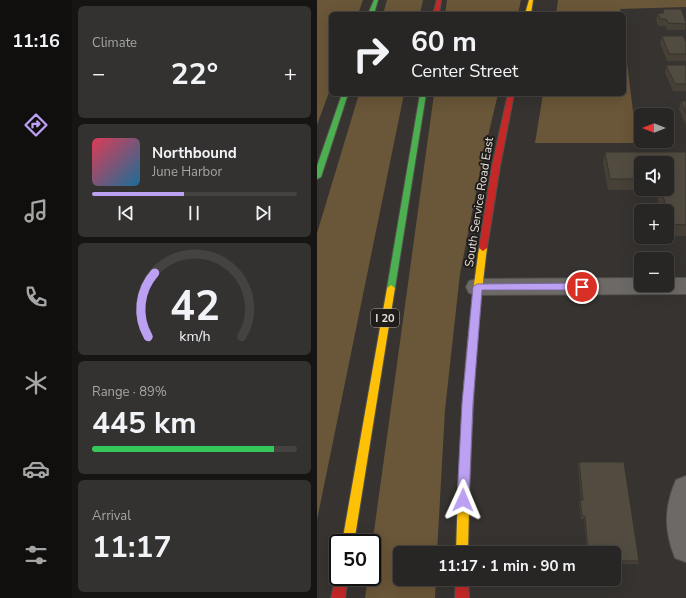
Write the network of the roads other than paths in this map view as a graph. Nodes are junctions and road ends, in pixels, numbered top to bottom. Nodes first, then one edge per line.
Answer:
1 (376, 0) edge
2 (439, 0) edge
3 (531, 0) edge
4 (372, 12) edge
5 (436, 12) edge
6 (528, 12) edge
7 (344, 96) edge
8 (423, 96) edge
9 (511, 96) edge
10 (317, 177) edge
11 (686, 286) edge
12 (477, 287) junction
13 (686, 490) edge
14 (350, 534) edge
15 (462, 546) edge
16 (686, 547) edge
17 (340, 586) edge
18 (462, 586) edge
19 (338, 598) edge
20 (462, 598) edge

1 - 4 main road
2 - 5 main road
3 - 6 main road
7 - 10 main road
8 - 14 main road, I 20
9 - 12 main road, South Service Road East
11 - 12 street
12 - 15 main road, South Service Road East
13 - 16 street
17 - 19 main road
18 - 20 main road

